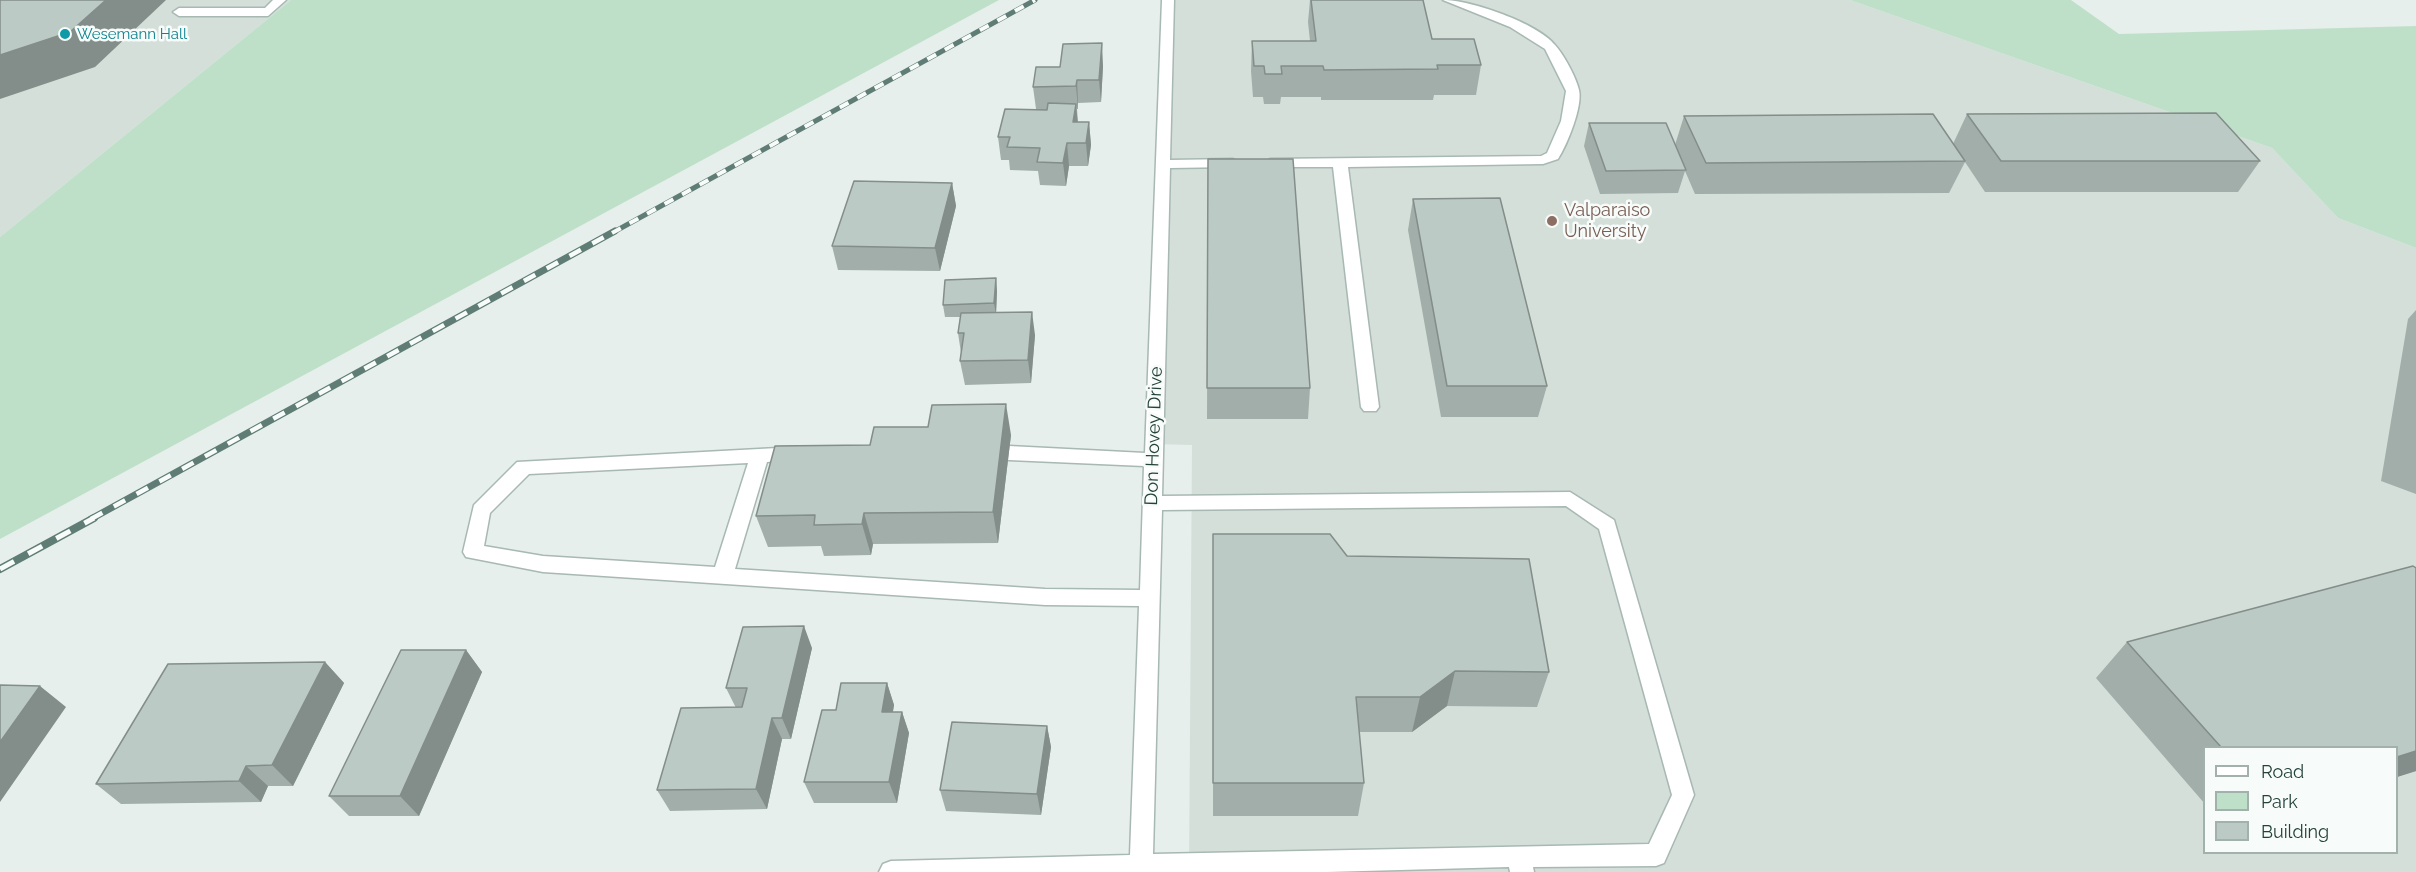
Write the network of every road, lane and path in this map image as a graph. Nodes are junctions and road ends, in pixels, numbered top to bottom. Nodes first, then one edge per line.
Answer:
1 (280, 0) edge
2 (1168, 0) edge
3 (1449, 0) edge
4 (179, 12) dead end
5 (1340, 162) junction
6 (1163, 164) junction
7 (1370, 407) dead end
8 (819, 453) edge
9 (1009, 453) dead end
10 (760, 454) junction
11 (1154, 460) junction
12 (1152, 503) junction
13 (723, 575) junction
14 (1149, 598) junction
15 (1521, 864) edge
16 (1141, 869) edge
17 (891, 872) edge

1 - 4 street
2 - 6 street, Don Hovey Drive
3 - 5 street
5 - 6 street
5 - 7 street
6 - 11 street, Don Hovey Drive
8 - 10 street
9 - 11 street
10 - 13 street
10 - 13 street
11 - 12 street, Don Hovey Drive
12 - 14 street, Don Hovey Drive
12 - 15 street
13 - 14 street
14 - 16 street, Don Hovey Drive
15 - 16 street
16 - 17 street

